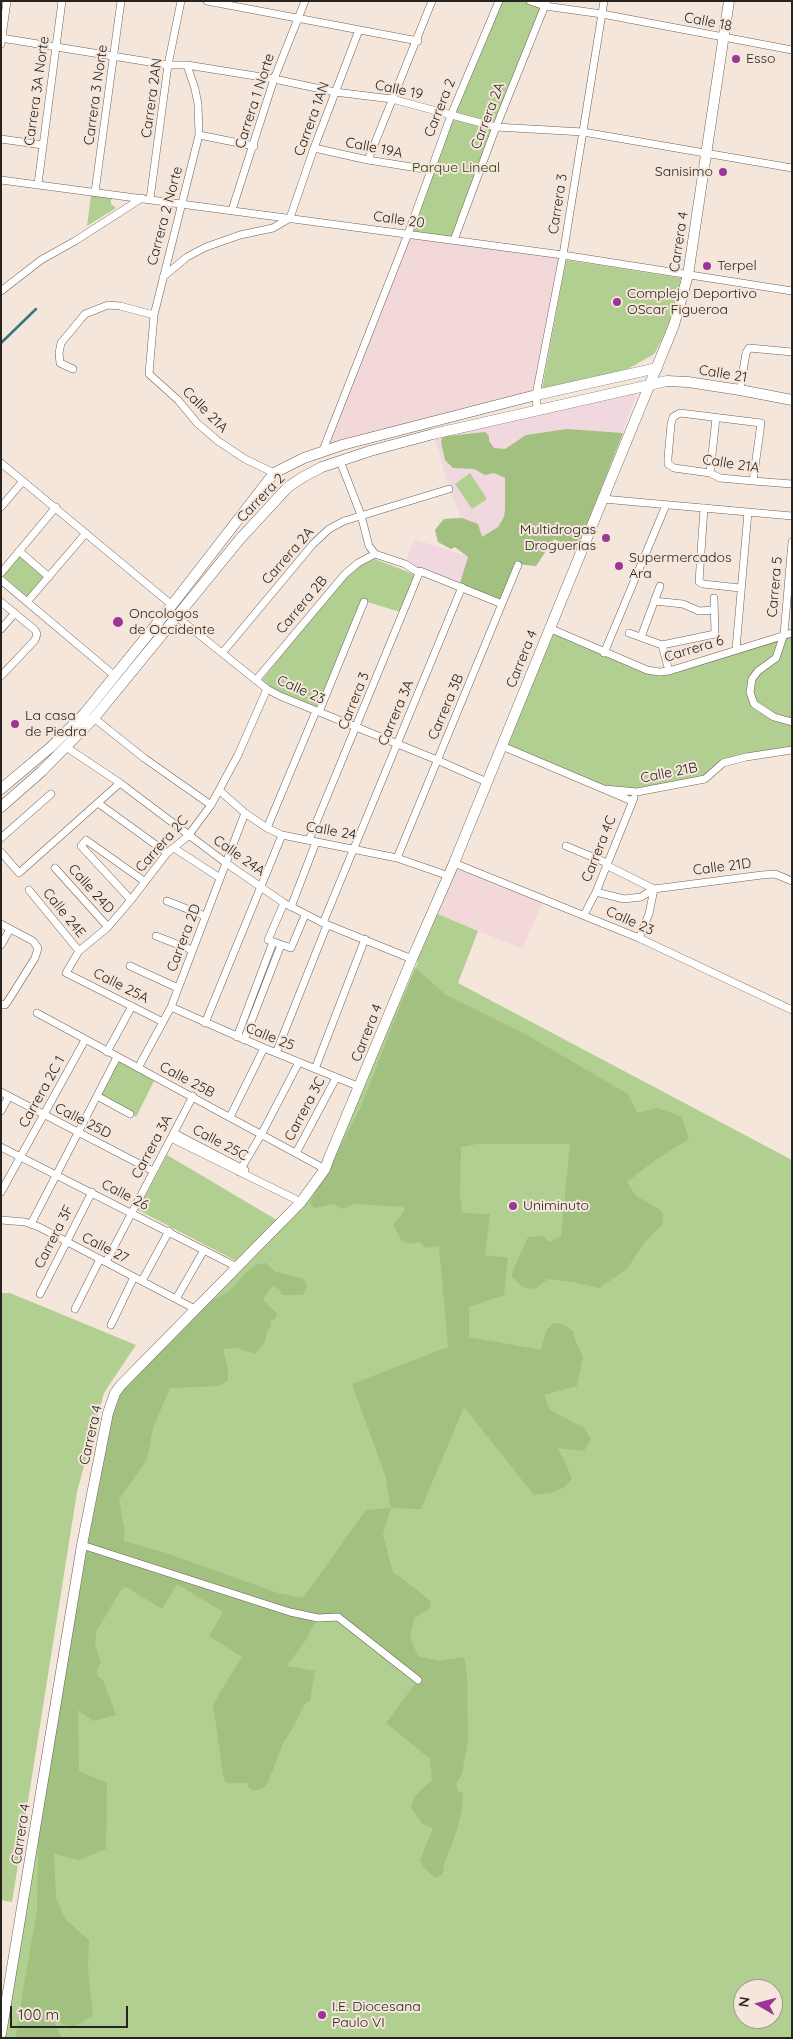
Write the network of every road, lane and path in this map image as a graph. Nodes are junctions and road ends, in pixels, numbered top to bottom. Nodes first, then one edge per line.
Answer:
1 (7, 1) edge
2 (62, 1) edge
3 (121, 1) edge
4 (181, 1) edge
5 (208, 1) edge
6 (305, 1) edge
7 (432, 1) edge
8 (499, 1) edge
9 (530, 1) edge
10 (604, 1) edge
11 (729, 1) edge
12 (546, 4) edge
13 (245, 5) edge
14 (602, 14) junction
15 (298, 18) junction
16 (359, 30) junction
17 (722, 38) junction
18 (2, 40) edge
19 (418, 41) junction
20 (56, 47) junction
21 (792, 50) edge
22 (114, 56) junction
23 (168, 65) junction
24 (186, 65) junction
25 (274, 79) junction
26 (335, 92) junction
27 (392, 100) junction
28 (451, 115) junction
29 (496, 127) junction
30 (583, 132) junction
31 (199, 135) junction
32 (1, 139) edge
33 (43, 145) junction
34 (254, 146) junction
35 (314, 148) junction
36 (706, 153) junction
37 (368, 160) junction
38 (792, 168) edge
39 (430, 170) junction
40 (1, 180) edge
41 (38, 184) junction
42 (95, 192) junction
43 (146, 199) junction
44 (182, 204) junction
45 (232, 210) junction
46 (290, 218) junction
47 (408, 234) junction
48 (454, 240) junction
49 (563, 255) junction
50 (688, 275) junction
51 (162, 279) junction
52 (1, 291) edge
53 (792, 291) edge
54 (154, 315) junction
55 (792, 352) edge
56 (657, 368) junction
57 (73, 370) dead end
58 (149, 374) joint
59 (649, 384) junction
60 (740, 390) junction
61 (536, 395) junction
62 (792, 400) edge
63 (538, 410) junction
64 (716, 418) junction
65 (323, 450) junction
66 (340, 461) junction
67 (1, 463) edge
68 (274, 473) junction
69 (710, 473) junction
70 (23, 481) junction
71 (753, 481) junction
72 (792, 484) edge
73 (449, 489) dead end
74 (603, 499) junction
75 (666, 505) junction
76 (1, 507) edge
77 (56, 507) junction
78 (704, 508) junction
79 (748, 512) junction
80 (361, 515) junction
81 (792, 516) edge
82 (86, 533) junction
83 (792, 542) edge
84 (19, 551) junction
85 (375, 554) junction
86 (518, 565) dead end
87 (420, 572) junction
88 (1, 573) edge
89 (49, 577) junction
90 (1, 580) edge
91 (660, 586) dead end
92 (462, 587) junction
93 (740, 588) junction
94 (714, 598) dead end
95 (654, 601) junction
96 (1, 602) edge
97 (27, 602) junction
98 (364, 602) dead end
99 (502, 604) junction
100 (172, 605) junction
101 (714, 610) junction
102 (15, 613) junction
103 (178, 617) junction
104 (549, 628) junction
105 (1, 629) edge
106 (629, 633) dead end
107 (788, 633) edge
108 (641, 637) junction
109 (662, 645) junction
110 (736, 649) junction
111 (223, 652) junction
112 (604, 653) junction
113 (669, 671) junction
114 (1, 676) edge
115 (115, 676) junction
116 (256, 680) junction
117 (267, 689) junction
118 (317, 711) junction
119 (94, 718) junction
120 (792, 722) edge
121 (356, 727) junction
122 (397, 743) junction
123 (502, 746) junction
124 (66, 747) junction
125 (792, 750) edge
126 (437, 760) junction
127 (487, 782) junction
128 (120, 783) junction
129 (1, 789) edge
130 (604, 789) junction
131 (220, 791) junction
132 (637, 792) junction
133 (51, 794) dead end
134 (632, 801) junction
135 (98, 803) junction
136 (211, 805) junction
137 (1, 807) edge
138 (245, 813) junction
139 (267, 828) junction
140 (282, 834) junction
141 (188, 836) junction
142 (1, 838) edge
143 (312, 841) junction
144 (566, 846) dead end
145 (353, 848) junction
146 (170, 850) junction
147 (1, 852) edge
148 (397, 858) junction
149 (226, 863) junction
150 (454, 863) junction
151 (606, 864) junction
152 (55, 868) dead end
153 (449, 876) junction
154 (220, 878) junction
155 (144, 881) junction
156 (792, 881) edge
157 (261, 887) junction
158 (654, 889) junction
159 (29, 890) dead end
160 (596, 892) junction
161 (131, 900) junction
162 (167, 901) dead end
163 (284, 903) junction
164 (290, 907) junction
165 (305, 915) junction
166 (584, 915) junction
167 (206, 916) junction
168 (1, 924) edge
169 (325, 924) junction
170 (108, 927) junction
171 (10, 929) junction
172 (156, 936) dead end
173 (639, 938) junction
174 (365, 939) junction
175 (273, 942) junction
176 (1, 945) edge
177 (281, 945) junction
178 (192, 950) junction
179 (79, 951) junction
180 (412, 959) junction
181 (130, 966) dead end
182 (66, 973) joint
183 (178, 988) junction
184 (1, 1004) edge
185 (132, 1006) junction
186 (170, 1008) junction
187 (792, 1010) edge
188 (37, 1013) dead end
189 (164, 1022) junction
190 (206, 1023) junction
191 (237, 1037) junction
192 (85, 1040) junction
193 (244, 1040) junction
194 (264, 1048) junction
195 (107, 1052) junction
196 (276, 1053) junction
197 (117, 1057) junction
198 (299, 1062) junction
199 (138, 1068) junction
200 (315, 1069) junction
201 (336, 1078) junction
202 (360, 1087) junction
203 (1, 1092) edge
204 (9, 1096) junction
205 (97, 1096) junction
206 (193, 1096) junction
207 (1, 1111) edge
208 (130, 1114) dead end
209 (44, 1115) junction
210 (230, 1117) junction
211 (78, 1132) junction
212 (261, 1135) junction
213 (172, 1136) junction
214 (1, 1147) edge
215 (296, 1153) junction
216 (21, 1156) junction
217 (325, 1169) junction
218 (240, 1170) junction
219 (153, 1171) junction
220 (57, 1174) junction
221 (1, 1192) edge
222 (92, 1192) junction
223 (301, 1202) junction
224 (132, 1213) junction
225 (1, 1220) edge
226 (31, 1224) junction
227 (169, 1232) junction
228 (66, 1242) junction
229 (204, 1250) junction
230 (103, 1261) junction
231 (237, 1267) junction
232 (134, 1277) junction
233 (142, 1281) junction
234 (40, 1294) dead end
235 (176, 1299) junction
236 (76, 1309) dead end
237 (195, 1309) junction
238 (111, 1325) dead end
239 (82, 1545) junction
240 (418, 1680) dead end
241 (1, 2034) edge

1 - 18 street
2 - 20 street, Carrera 3A Norte
3 - 22 street, Carrera 3 Norte
4 - 23 street, Carrera 2AN
5 - 13 street
6 - 15 street, Carrera 1 Norte
7 - 19 street
8 - 28 street, Carrera 2
9 - 12 street, Calle 18
10 - 14 street, Carrera 3
11 - 17 main road, Carrera 4
12 - 14 street, Calle 18
12 - 29 street, Carrera 2A
13 - 15 street
14 - 17 street, Calle 18
14 - 30 street, Carrera 3
15 - 16 street
15 - 25 street, Carrera 1 Norte
16 - 19 street
16 - 26 street, Carrera 1AN
17 - 21 street, Calle 18
17 - 36 main road, Carrera 4
18 - 20 street, Calle 19
19 - 27 street
20 - 22 street, Calle 19
20 - 33 street, Carrera 3A Norte
22 - 23 street, Calle 19
22 - 42 street, Carrera 3 Norte
23 - 24 street, Calle 19
23 - 43 street, Carrera 2AN
24 - 25 street, Calle 19
24 - 31 street, Carrera 2 Norte
25 - 26 street, Calle 19
25 - 34 street, Carrera 1 Norte
26 - 27 street, Calle 19
26 - 35 street, Carrera 1AN
27 - 28 street, Calle 19
27 - 37 street
28 - 29 street, Calle 19
28 - 39 street, Carrera 2
29 - 30 street, Calle 19
29 - 48 street, Carrera 2A
30 - 36 street, Calle 19
30 - 49 street, Carrera 3
31 - 34 street
31 - 44 street, Carrera 2 Norte
32 - 33 street
33 - 41 street, Carrera 3A Norte
34 - 45 street, Carrera 1 Norte
35 - 37 street, Calle 19A
35 - 46 street, Carrera 1AN
36 - 38 street, Calle 19
36 - 50 main road, Carrera 4
37 - 39 street, Calle 19A
39 - 47 street, Carrera 2
40 - 41 street, Calle 20
41 - 42 street, Calle 20
42 - 43 street, Calle 20
43 - 44 street, Calle 20
43 - 52 street
44 - 45 street, Calle 20
44 - 51 street, Carrera 2 Norte
45 - 46 street, Calle 20
46 - 47 street, Calle 20
46 - 51 street
47 - 48 street, Calle 20
47 - 65 street, Carrera 2
48 - 49 street, Calle 20
49 - 50 street, Calle 20
49 - 61 street, Carrera 3
50 - 53 street, Calle 20
50 - 56 main road, Carrera 4
51 - 54 street, Carrera 2 Norte
54 - 57 street
54 - 58 street, Carrera 2 Norte
55 - 60 street
56 - 59 main road, Carrera 4
56 - 61 main road, Carrera 2
58 - 68 street, Calle 21A
59 - 60 main road, Calle 21
59 - 63 main road, Carrera 2
59 - 74 main road, Carrera 4
60 - 62 main road, Calle 21
61 - 63 street, Carrera 3
61 - 65 main road, Carrera 2
63 - 66 main road, Carrera 2
64 - 69 street
64 - 69 street, Calle 21A
64 - 71 street
65 - 68 main road, Carrera 2
66 - 80 street
66 - 103 main road, Carrera 2
67 - 70 street
68 - 100 main road, Carrera 2
69 - 71 street, Calle 21A
70 - 76 street
70 - 77 street
71 - 72 street, Calle 21A
73 - 80 street, Carrera 2A
74 - 75 street
74 - 104 main road, Carrera 4
75 - 78 street
75 - 112 street
77 - 82 street
77 - 84 street
78 - 79 street
78 - 93 street
79 - 81 street
79 - 93 street
80 - 85 street
80 - 111 street, Carrera 2A
82 - 89 street
82 - 100 street
83 - 107 street, Carrera 5
84 - 88 street
84 - 89 street
85 - 87 street
85 - 116 street, Carrera 2B
86 - 99 street, Carrera 3B
87 - 92 street
87 - 121 street, Carrera 3
89 - 97 street
90 - 97 street
91 - 95 street
92 - 99 street
92 - 122 street, Carrera 3A
93 - 110 street
94 - 101 street
95 - 101 street
95 - 108 street
96 - 102 street
97 - 115 street
98 - 118 street
99 - 126 street, Carrera 3B
100 - 115 main road, Carrera 2
101 - 109 street
102 - 105 street
102 - 114 street
103 - 111 street, Calle 23
103 - 119 main road, Carrera 2
104 - 112 street, Carrera 6
104 - 123 main road, Carrera 4
106 - 108 street
107 - 110 street, Carrera 6
107 - 120 street, Carrera 5
108 - 109 street
109 - 113 street
110 - 113 street, Carrera 6
111 - 116 street, Calle 23
112 - 113 street, Carrera 6
115 - 129 main road, Carrera 2
116 - 117 street, Calle 23
117 - 118 street, Calle 23
117 - 131 street, Carrera 2C
118 - 121 street, Calle 23
118 - 139 street
119 - 124 main road, Carrera 2
119 - 136 street
121 - 122 street, Calle 23
121 - 143 street, Carrera 3
122 - 126 street, Calle 23
122 - 145 street, Carrera 3A
123 - 127 main road, Carrera 4
123 - 130 street, Calle 21B
124 - 128 street, Calle 24A
124 - 137 main road, Carrera 2
125 - 132 street, Calle 21B
126 - 127 street, Calle 23
126 - 148 street, Carrera 3B
127 - 150 main road, Carrera 4
128 - 135 street
128 - 141 street, Calle 24A
130 - 132 street, Calle 21B
130 - 134 street, Calle 21B
131 - 136 street, Carrera 2C
131 - 138 street, Calle 24
132 - 134 street, Carrera 4C
133 - 142 street
134 - 151 street, Carrera 4C
135 - 146 street
135 - 147 street
136 - 141 street, Carrera 2C
138 - 139 street, Calle 24
138 - 149 street, Carrera 2D
139 - 140 street, Calle 24
140 - 143 street, Calle 24
140 - 157 street
141 - 146 street, Carrera 2C
141 - 149 street, Calle 24A
143 - 145 street, Calle 24
143 - 164 street
144 - 151 street
145 - 148 street, Calle 24
145 - 169 street
146 - 154 street
146 - 155 street, Carrera 2C
148 - 153 street, Calle 24
149 - 154 street, Carrera 2D
149 - 157 street, Calle 24A
150 - 153 main road, Carrera 4
150 - 166 street, Calle 23
151 - 158 street
151 - 160 street, Carrera 4C
152 - 170 street, Calle 24D
153 - 180 main road, Carrera 4
154 - 167 street, Carrera 2D
155 - 161 street, Carrera 2C
155 - 161 street
156 - 158 street, Calle 21D
157 - 163 street, Calle 24A
157 - 190 street
158 - 160 street, Calle 21D
158 - 173 street
159 - 179 street, Calle 24E
160 - 166 street, Carrera 4C
161 - 170 street, Carrera 2C
162 - 167 street
163 - 164 street, Calle 24A
163 - 175 street
164 - 165 street, Calle 24A
165 - 169 street, Calle 24A
165 - 177 street
166 - 173 street, Calle 23
167 - 178 street, Carrera 2D
168 - 171 street
169 - 174 street, Calle 24A
169 - 196 street
170 - 179 street, Carrera 2C
171 - 176 street
171 - 184 street
172 - 178 street
173 - 187 street, Calle 23
174 - 180 street, Calle 24A
174 - 200 street
175 - 177 street
175 - 191 street
177 - 193 street
178 - 183 street, Carrera 2D
179 - 182 street, Carrera 2C
180 - 202 main road, Carrera 4
181 - 183 street
182 - 185 street, Calle 25A
183 - 186 street, Carrera 2D
185 - 189 street, Calle 25A
185 - 195 street
186 - 189 street, Carrera 2D
186 - 190 street, Calle 25
188 - 192 street, Calle 25B
189 - 199 street, Carrera 2D
190 - 191 street, Calle 25
191 - 193 street, Calle 25
192 - 195 street, Calle 25B
192 - 209 street, Carrera 2C 1
193 - 194 street, Calle 25
194 - 196 street, Calle 25
194 - 210 street
195 - 197 street, Calle 25B
196 - 198 street, Calle 25
197 - 199 street, Calle 25B
197 - 205 street
198 - 200 street, Calle 25
198 - 212 street
199 - 206 street, Calle 25B
200 - 201 street, Calle 25
201 - 202 street, Calle 25
201 - 215 street, Carrera 3C
202 - 217 main road, Carrera 4
203 - 204 street, Calle 25D
204 - 207 street
204 - 209 street, Calle 25D
205 - 208 street
205 - 211 street
206 - 210 street, Calle 25B
206 - 213 street, Carrera 3A
209 - 211 street, Calle 25D
209 - 216 street, Carrera 2C 1
210 - 212 street, Calle 25B
211 - 219 street, Calle 25D
211 - 220 street
212 - 215 street, Calle 25B
212 - 218 street, Carrera 3C
213 - 218 street, Calle 25C
213 - 219 street, Carrera 3A
214 - 216 street, Calle 26
215 - 217 street, Calle 25B
216 - 220 street, Calle 26
216 - 221 street, Carrera 2C 1
217 - 223 main road, Carrera 4
218 - 223 street, Calle 25C
219 - 224 street, Carrera 3A
220 - 222 street, Calle 26
220 - 226 street
222 - 224 street, Calle 26
222 - 228 street, Carrera 3F
223 - 231 main road, Carrera 4
224 - 227 street, Calle 26
224 - 230 street, Carrera 3A
225 - 226 street, Calle 27
226 - 228 street, Calle 27
227 - 229 street, Calle 26
227 - 233 street
228 - 230 street, Calle 27
228 - 234 street, Carrera 3F
229 - 231 street, Calle 26
229 - 235 street
230 - 232 street, Calle 27
230 - 236 street, Carrera 3A
231 - 237 main road, Carrera 4
232 - 233 street, Calle 27
232 - 238 street
233 - 235 street, Calle 27
235 - 237 street, Calle 27
237 - 239 main road, Carrera 4
239 - 240 street
239 - 241 main road, Carrera 4

